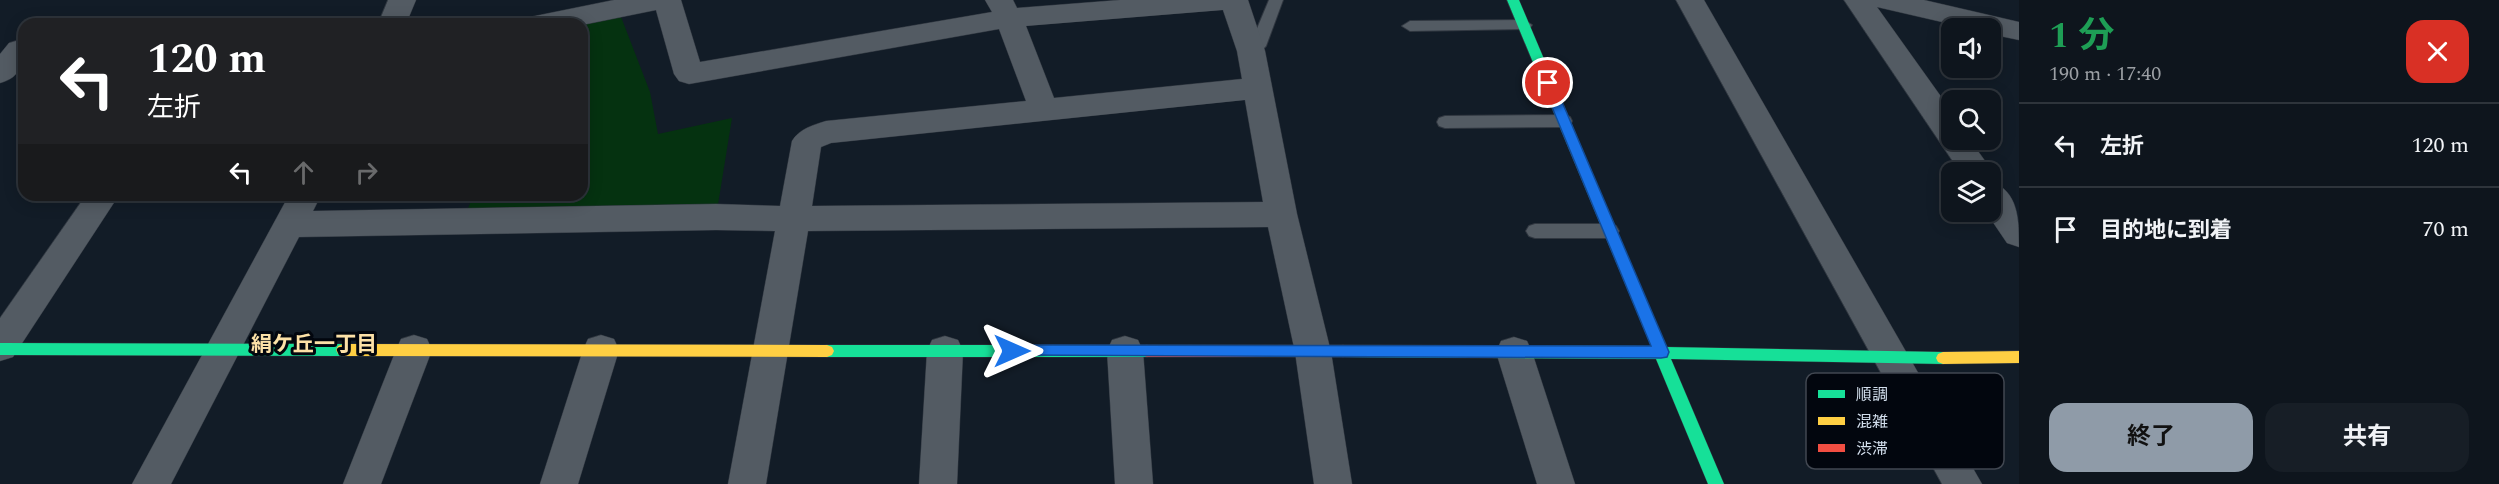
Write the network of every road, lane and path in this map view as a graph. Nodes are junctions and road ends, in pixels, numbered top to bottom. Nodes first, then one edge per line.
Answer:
1 (402, 0) edge
2 (660, 0) edge
3 (667, 0) edge
4 (1234, 0) edge
5 (1276, 0) edge
6 (1513, 0) edge
7 (1690, 0) edge
8 (1858, 0) edge
9 (1885, 0) edge
10 (1004, 9) edge
11 (394, 18) edge
12 (570, 18) edge
13 (1524, 25) junction
14 (1410, 26) dead end
15 (2019, 32) edge
16 (14, 50) edge
17 (1251, 51) junction
18 (0, 73) edge
19 (1258, 88) junction
20 (1044, 110) junction
21 (1564, 121) junction
22 (1941, 121) edge
23 (1445, 122) dead end
24 (99, 201) edge
25 (468, 208) edge
26 (297, 209) edge
27 (2001, 209) edge
28 (1281, 214) junction
29 (794, 219) junction
30 (1535, 231) dead end
31 (1610, 231) junction
32 (2019, 234) edge
33 (0, 347) edge
34 (223, 350) junction
35 (414, 350) junction
36 (601, 350) junction
37 (770, 351) junction
38 (945, 351) junction
39 (1125, 351) junction
40 (1312, 352) junction
41 (1514, 352) junction
42 (1661, 352) junction
43 (2019, 357) edge
44 (1893, 358) junction
45 (1901, 373) edge
46 (1955, 469) edge
47 (152, 484) edge
48 (362, 484) edge
49 (559, 484) edge
50 (747, 484) edge
51 (938, 484) edge
52 (1134, 484) edge
53 (1334, 484) edge
54 (1556, 484) edge
55 (1716, 484) edge
56 (1963, 484) edge

1 - 11 street
2 - 12 street
3 - 10 street
4 - 10 street
4 - 17 street
5 - 17 lane
6 - 13 street
7 - 44 street
8 - 22 street
9 - 15 street
10 - 20 street
13 - 14 lane
13 - 21 street
16 - 18 street
17 - 19 street
19 - 20 street
19 - 28 street
20 - 29 street
21 - 23 lane
21 - 31 street
24 - 33 street
25 - 26 street
25 - 29 street
26 - 34 street
27 - 32 street
28 - 29 street
28 - 40 street
29 - 37 street
30 - 31 lane
31 - 42 street
33 - 34 street
34 - 35 street
34 - 47 street
35 - 36 street
35 - 48 street
36 - 37 street
36 - 49 street
37 - 38 street
37 - 50 street
38 - 39 street
38 - 51 street
39 - 40 street
39 - 52 street
40 - 41 street
40 - 53 street
41 - 42 street
41 - 54 street
42 - 44 street
42 - 55 street
43 - 44 street
44 - 45 street
46 - 56 street

